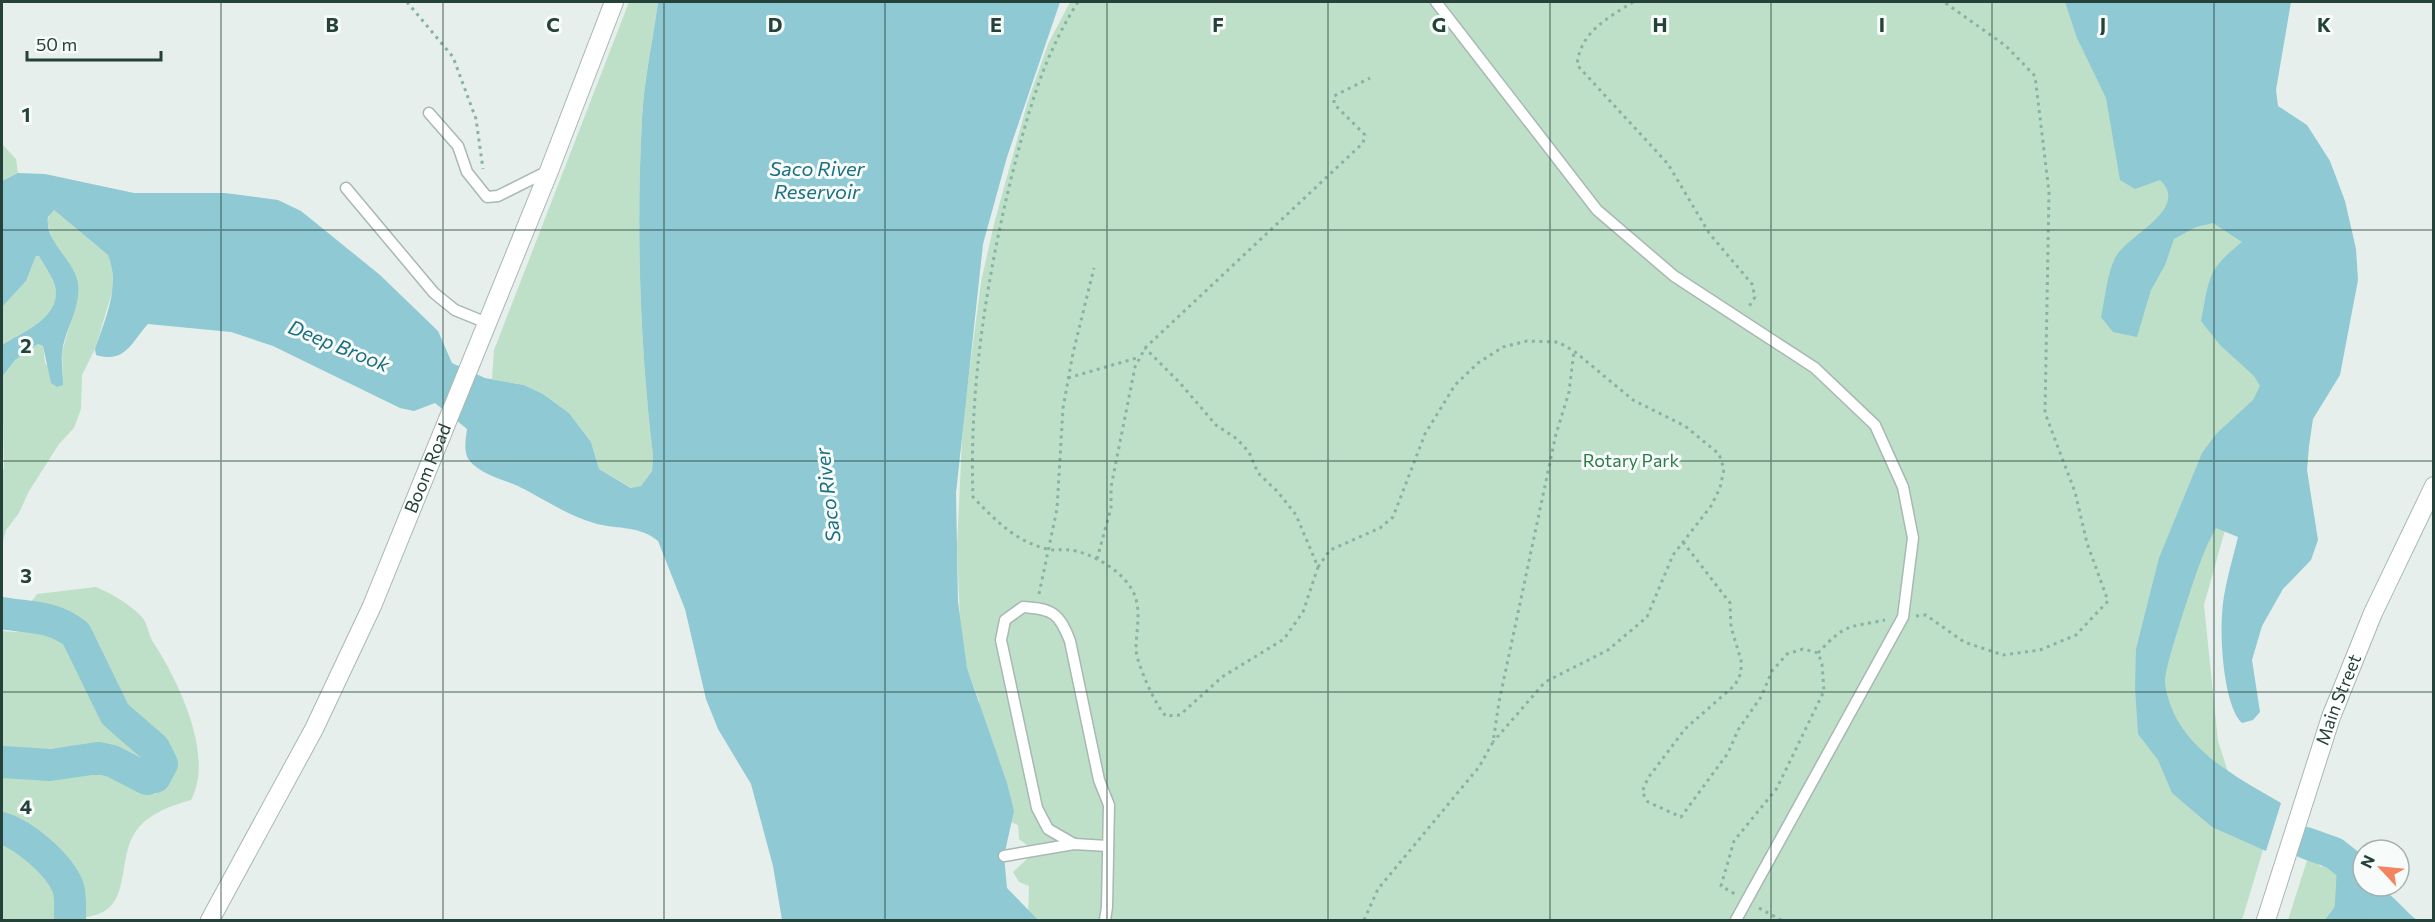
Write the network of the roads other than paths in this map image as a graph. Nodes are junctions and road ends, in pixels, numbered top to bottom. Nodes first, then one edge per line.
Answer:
1 (614, 2) edge
2 (1436, 2) edge
3 (429, 113) dead end
4 (549, 171) junction
5 (346, 188) dead end
6 (485, 328) junction
7 (2433, 486) edge
8 (1074, 844) junction
9 (1108, 846) junction
10 (1004, 856) dead end
11 (210, 921) edge
12 (1105, 921) edge
13 (1737, 921) edge
14 (2266, 921) edge

1 - 4 street, Boom Road
2 - 13 lane
3 - 4 lane
4 - 6 street, Boom Road
5 - 6 lane
6 - 11 street, Boom Road
7 - 14 street, Main Street
8 - 9 lane
8 - 9 lane
8 - 10 lane
9 - 12 lane

